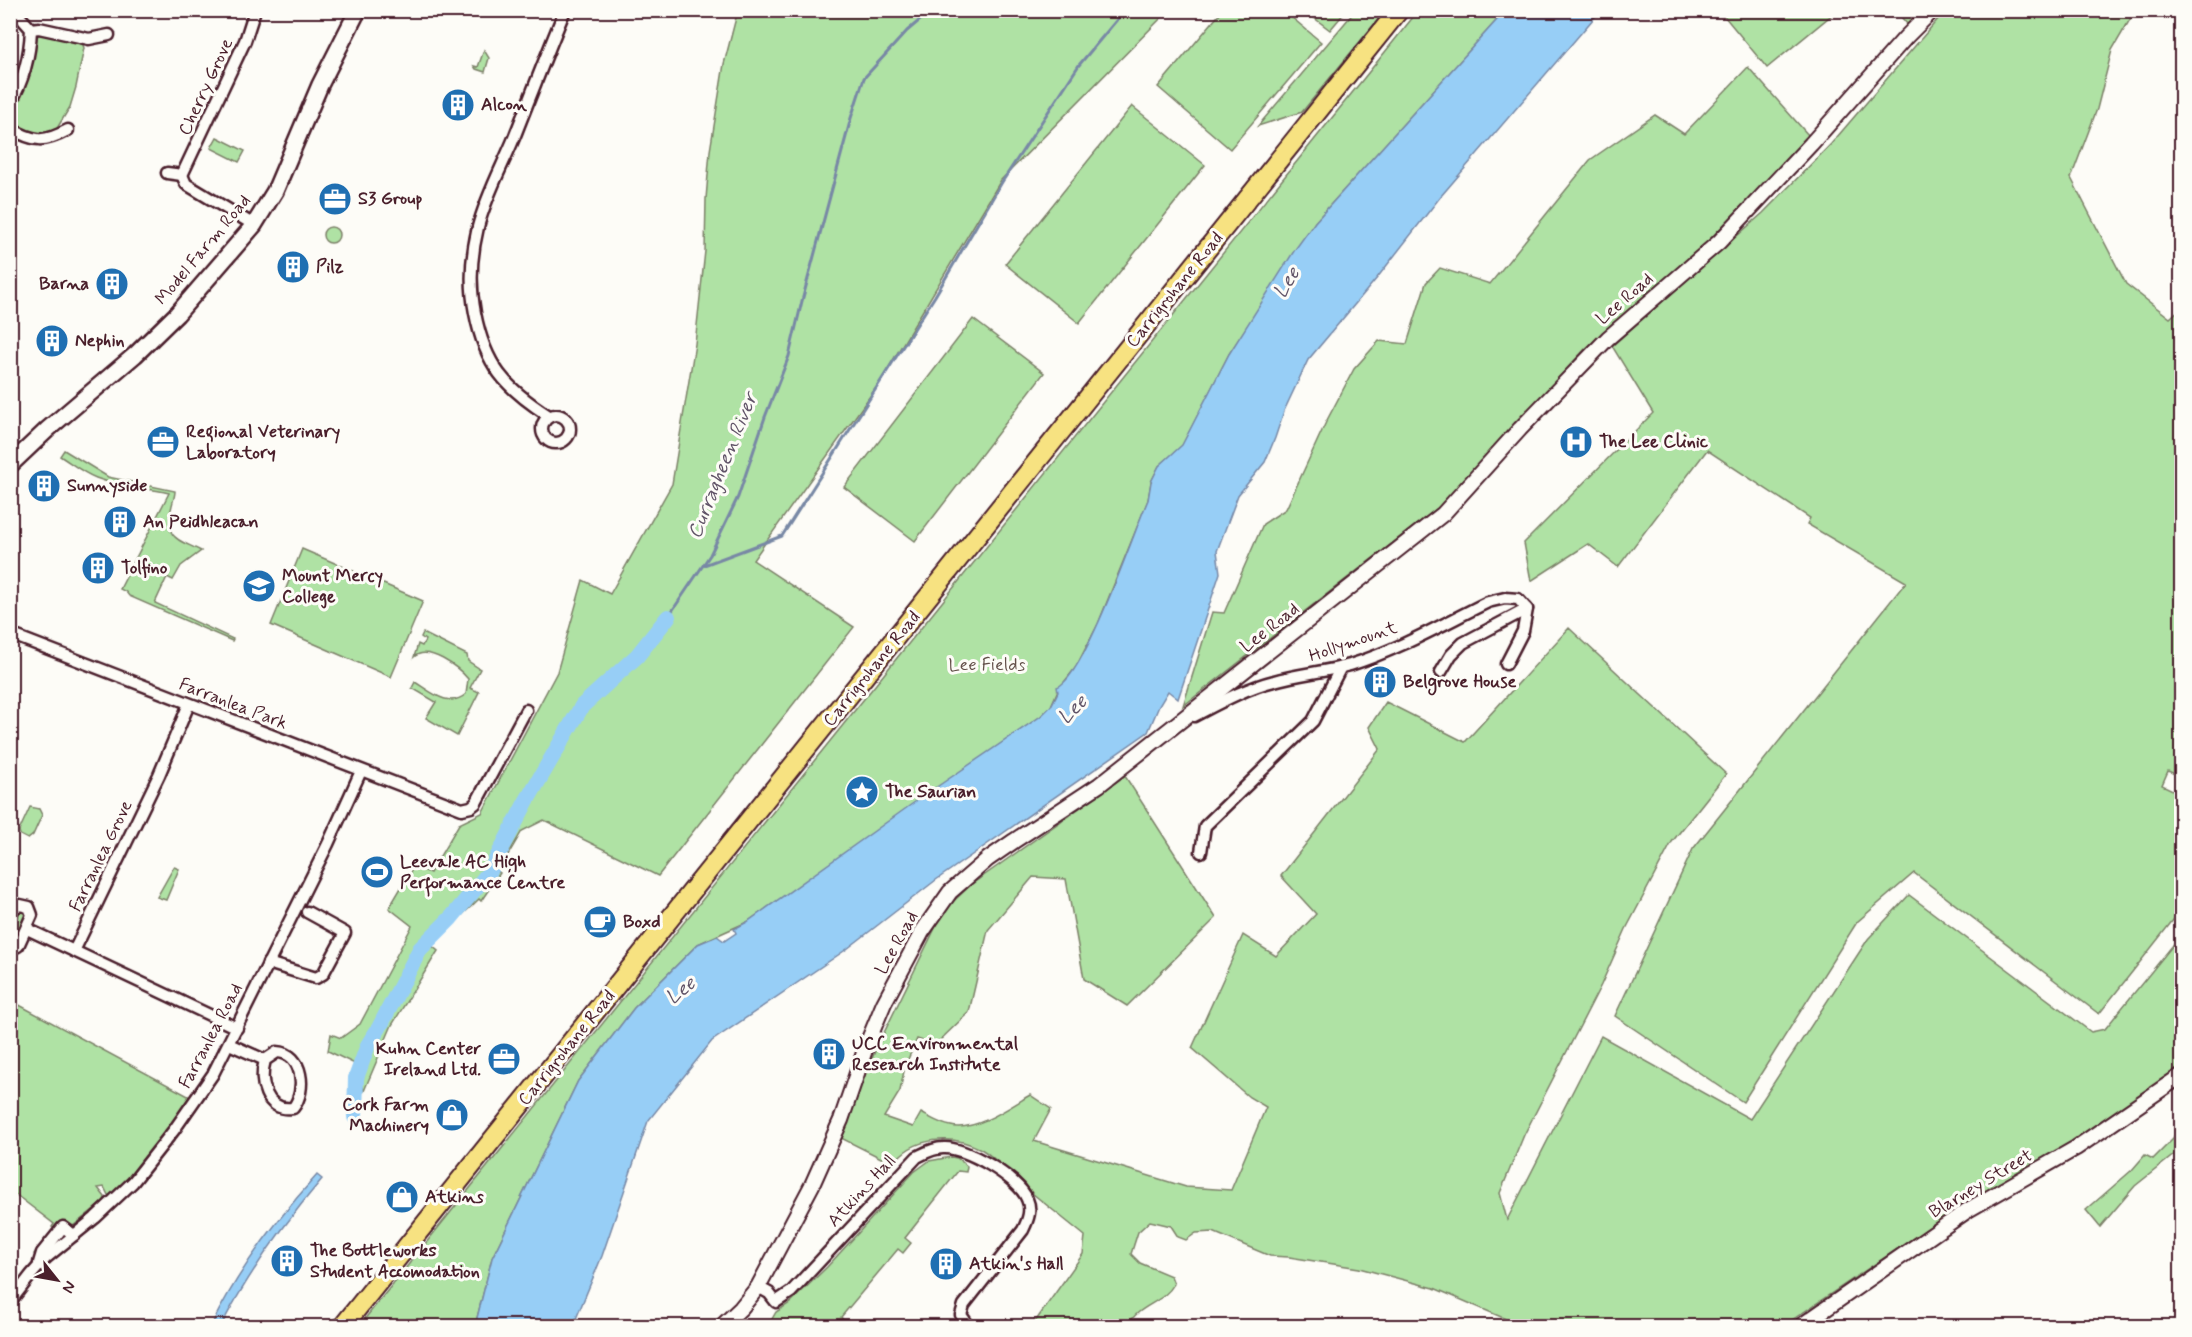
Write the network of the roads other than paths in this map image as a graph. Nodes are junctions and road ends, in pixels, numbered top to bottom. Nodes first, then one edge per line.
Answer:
1 (14, 10) edge
2 (255, 10) edge
3 (358, 10) edge
4 (565, 10) edge
5 (1399, 10) edge
6 (1933, 10) edge
7 (31, 29) junction
8 (109, 35) dead end
9 (10, 104) edge
10 (10, 128) edge
11 (68, 130) dead end
12 (167, 173) dead end
13 (183, 175) junction
14 (254, 225) junction
15 (549, 416) dead end
16 (10, 465) edge
17 (1527, 609) junction
18 (10, 634) edge
19 (1506, 664) dead end
20 (1341, 667) junction
21 (1441, 672) dead end
22 (189, 704) junction
23 (526, 710) dead end
24 (1185, 718) junction
25 (361, 771) junction
26 (1201, 852) dead end
27 (307, 912) dead end
28 (10, 915) edge
29 (27, 929) junction
30 (10, 949) edge
31 (74, 951) junction
32 (268, 963) junction
33 (237, 1028) junction
34 (230, 1044) junction
35 (265, 1060) junction
36 (2180, 1079) edge
37 (760, 1283) junction
38 (10, 1302) edge
39 (343, 1326) edge
40 (722, 1326) edge
41 (969, 1326) edge
42 (1801, 1326) edge

1 - 7 street
2 - 13 street, Cherry Grove
3 - 14 main road, Model Farm Road
4 - 15 street
5 - 39 highway, Carrigrohane Road
6 - 24 street, Lee Road
7 - 8 street
7 - 9 street
10 - 11 street
12 - 13 street
13 - 14 street
14 - 16 main road, Model Farm Road
17 - 19 street
17 - 20 street, Hollymount
17 - 21 street
18 - 22 street, Farranlea Park
20 - 24 street, Hollymount
20 - 26 street
22 - 25 street, Farranlea Park
22 - 31 street, Farranlea Grove
23 - 25 street, Farranlea Park
24 - 37 street, Lee Road
25 - 32 street, Farranlea Road
27 - 32 street
28 - 29 street
29 - 30 street
29 - 31 street
31 - 33 street
32 - 33 street, Farranlea Road
33 - 34 street, Farranlea Road
34 - 35 street
34 - 38 street, Farranlea Road
35 - 35 street
36 - 42 street, Blarney Street
37 - 40 street, Lee Road
37 - 41 street, Atkins Hall

